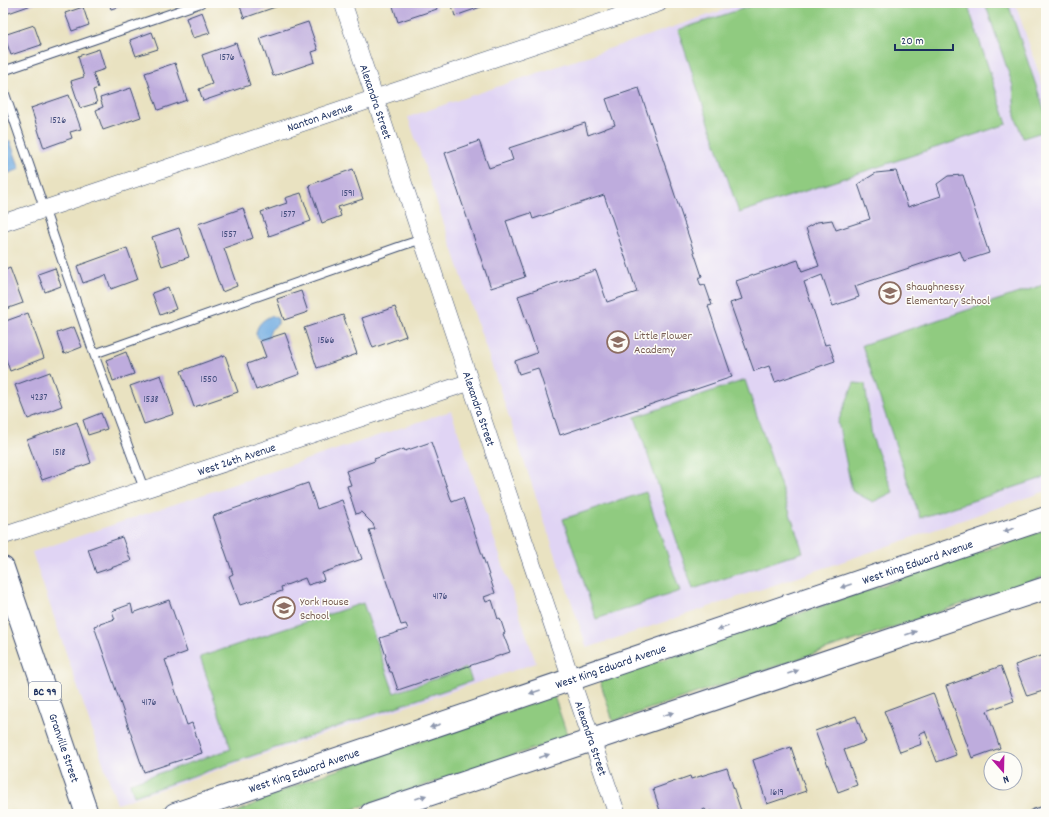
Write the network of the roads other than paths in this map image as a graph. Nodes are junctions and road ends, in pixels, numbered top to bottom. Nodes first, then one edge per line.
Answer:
1 (201, 3) edge
2 (343, 3) edge
3 (659, 3) edge
4 (3, 71) edge
5 (3, 88) edge
6 (375, 98) junction
7 (45, 209) junction
8 (3, 223) edge
9 (423, 239) junction
10 (94, 354) junction
11 (470, 382) junction
12 (144, 489) junction
13 (1046, 518) edge
14 (3, 536) edge
15 (3, 568) edge
16 (1046, 588) edge
17 (572, 680) junction
18 (592, 740) junction
19 (1046, 810) edge
20 (87, 814) edge
21 (175, 814) edge
22 (371, 814) edge
23 (617, 814) edge
24 (1033, 814) edge

1 - 4 lane
2 - 6 street, Alexandra Street
3 - 6 street, Nanton Avenue
5 - 7 lane
6 - 7 street, Nanton Avenue
6 - 9 street, Alexandra Street
7 - 8 street, Nanton Avenue
7 - 10 lane
9 - 10 lane
9 - 11 street, Alexandra Street
10 - 12 lane
11 - 12 street, West 26th Avenue
11 - 17 street, Alexandra Street
12 - 14 street, West 26th Avenue
13 -> 17 main road, West King Edward Avenue
15 - 20 main road, Granville Street / BC 99
18 -> 16 main road
17 - 18 street, Alexandra Street
17 -> 21 main road, West King Edward Avenue
22 -> 18 main road
18 - 23 street, Alexandra Street
19 - 24 lane

